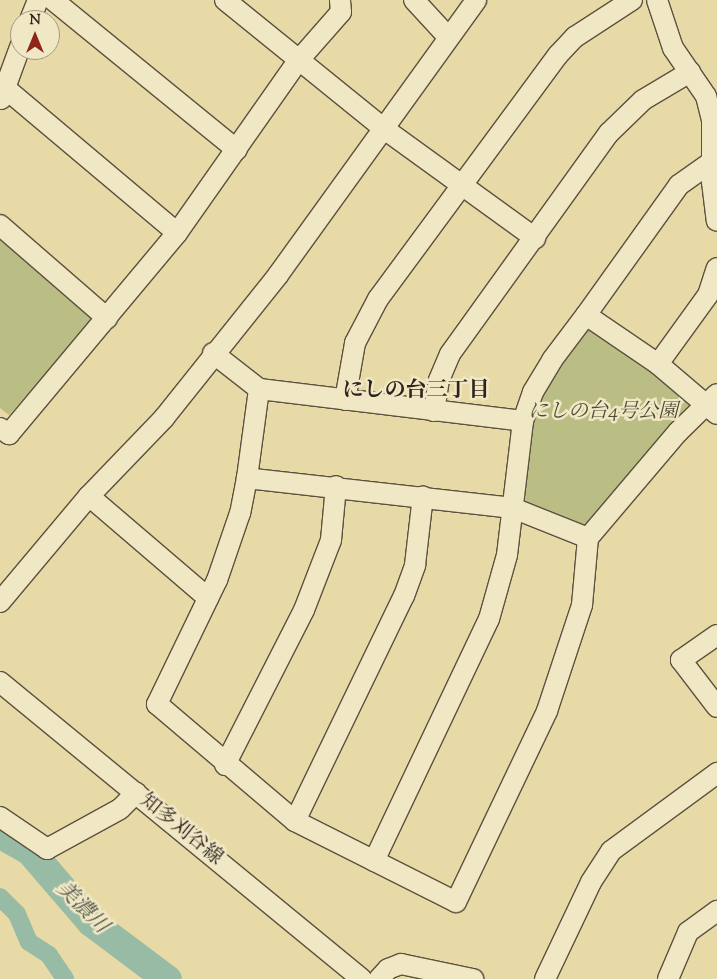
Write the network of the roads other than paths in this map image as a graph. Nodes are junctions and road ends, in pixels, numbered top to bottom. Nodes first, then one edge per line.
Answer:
1 (52, 0) edge
2 (225, 0) edge
3 (340, 0) edge
4 (414, 0) edge
5 (476, 0) edge
6 (632, 0) edge
7 (657, 0) edge
8 (448, 37) junction
9 (15, 60) edge
10 (298, 61) junction
11 (690, 72) junction
12 (2, 95) edge
13 (383, 128) junction
14 (237, 150) junction
15 (713, 161) junction
16 (460, 184) junction
17 (717, 221) edge
18 (0, 225) edge
19 (177, 232) junction
20 (535, 238) junction
21 (717, 268) edge
22 (586, 314) junction
23 (107, 318) junction
24 (213, 353) junction
25 (658, 364) junction
26 (259, 390) junction
27 (345, 400) junction
28 (713, 403) edge
29 (434, 411) junction
30 (523, 421) junction
31 (0, 428) edge
32 (247, 478) junction
33 (336, 486) junction
34 (89, 496) junction
35 (423, 496) junction
36 (513, 508) junction
37 (588, 538) junction
38 (208, 598) junction
39 (0, 602) edge
40 (717, 635) edge
41 (0, 682) edge
42 (717, 707) edge
43 (225, 765) junction
44 (717, 773) edge
45 (136, 793) junction
46 (0, 817) edge
47 (295, 821) junction
48 (374, 861) junction
49 (717, 911) edge
50 (362, 979) edge
51 (379, 979) edge
52 (473, 979) edge
53 (545, 979) edge
54 (668, 979) edge

1 - 14 street
2 - 10 street
3 - 10 street
4 - 8 street
5 - 8 street
6 - 16 street
7 - 11 street
8 - 13 street
9 - 12 street
10 - 13 street
10 - 14 street
11 - 15 street
11 - 20 street
12 - 19 street
13 - 16 street
13 - 24 street
14 - 19 street
15 - 17 street
15 - 22 street
16 - 20 street
16 - 27 street
18 - 23 street
19 - 23 street
20 - 29 street
21 - 25 street
22 - 25 street
22 - 30 street
23 - 31 street
24 - 26 street
24 - 34 street
25 - 28 street
26 - 27 street
26 - 32 street
27 - 29 street
28 - 37 street
29 - 30 street
30 - 36 street
32 - 33 street
32 - 38 street
33 - 35 street
33 - 43 street
34 - 38 street
34 - 39 street
35 - 36 street
35 - 47 street
36 - 37 street
36 - 48 street
37 - 48 street
38 - 43 street
40 - 42 street
41 - 45 street, 知多刈谷線
43 - 47 street
44 - 53 street
45 - 46 street
45 - 50 street, 知多刈谷線
47 - 48 street
49 - 54 street
51 - 52 street

